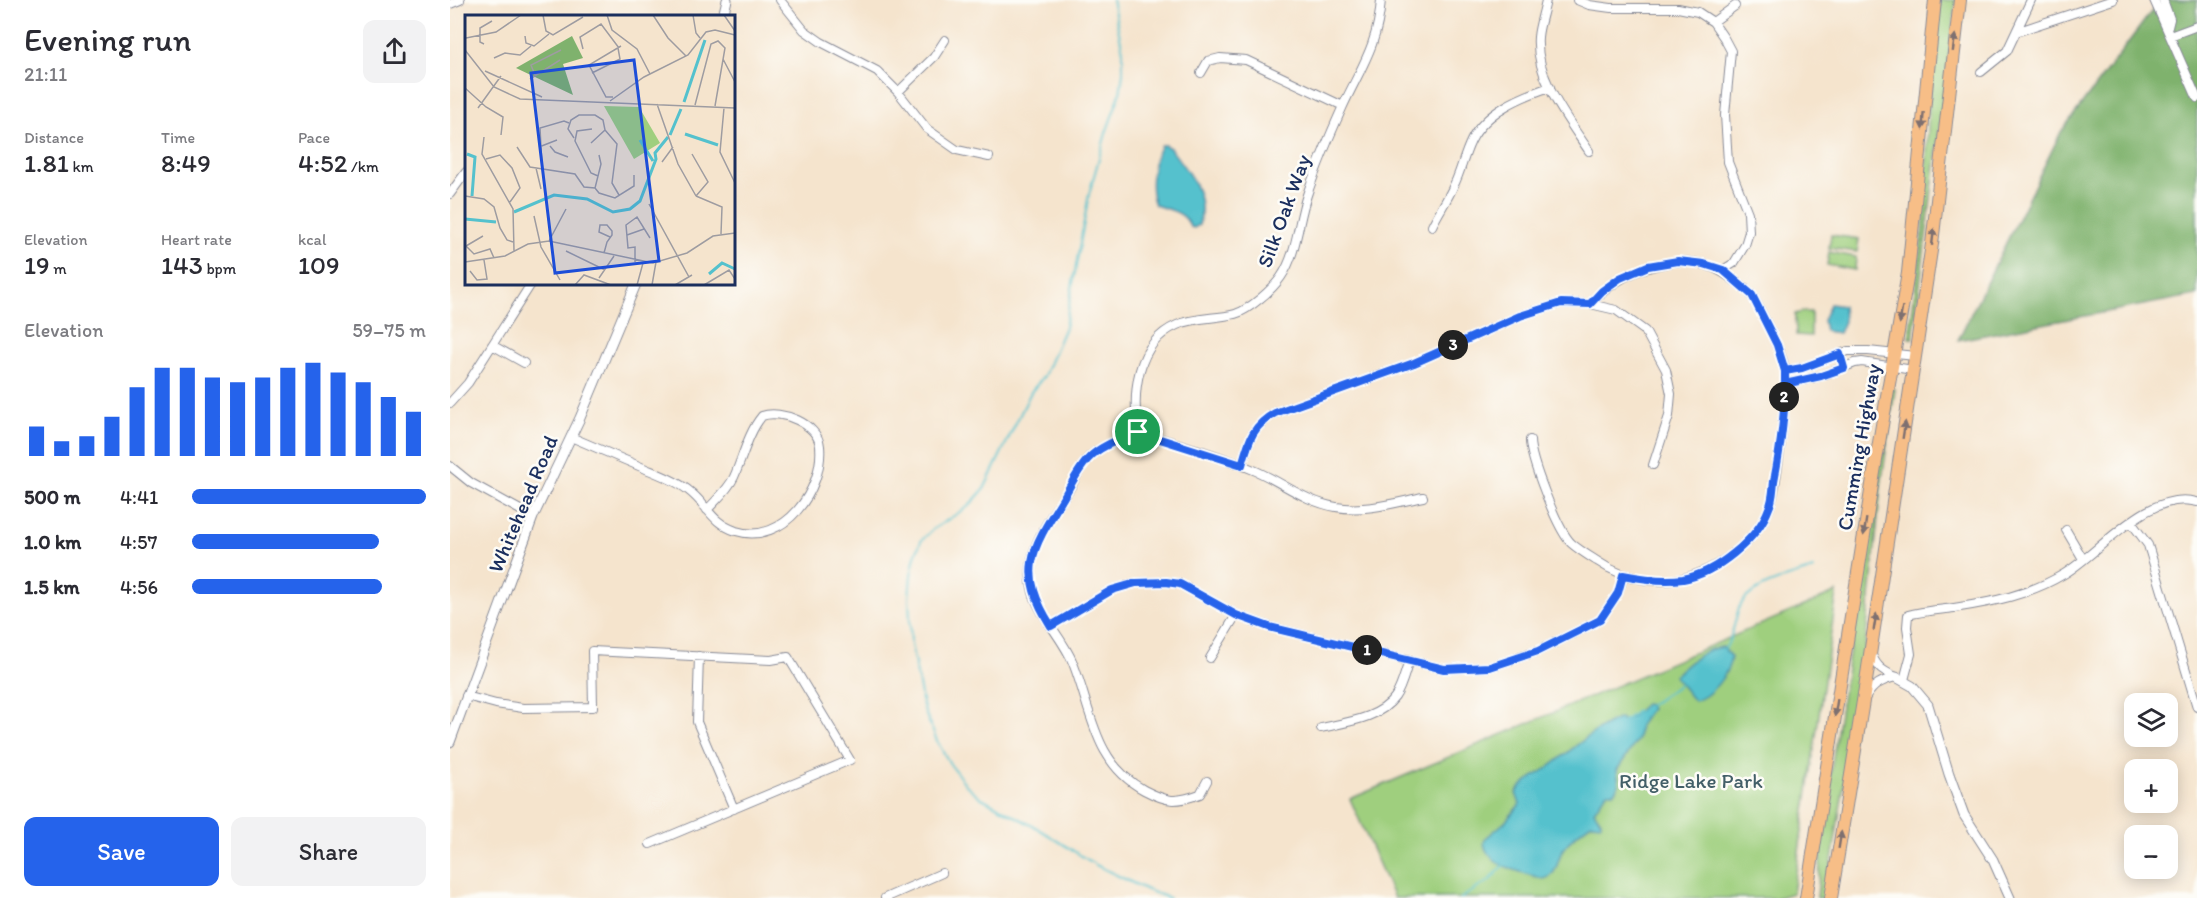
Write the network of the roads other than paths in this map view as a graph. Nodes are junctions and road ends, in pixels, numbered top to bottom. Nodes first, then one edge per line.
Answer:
1 (460, 0) edge
2 (727, 0) edge
3 (780, 0) edge
4 (1381, 0) edge
5 (1546, 0) edge
6 (1577, 0) edge
7 (1935, 0) edge
8 (1960, 0) edge
9 (2031, 0) edge
10 (2113, 0) edge
11 (2154, 0) edge
12 (2163, 0) edge
13 (450, 4) edge
14 (1735, 6) dead end
15 (2164, 11) junction
16 (723, 15) edge
17 (1713, 22) junction
18 (2197, 26) edge
19 (2016, 32) junction
20 (2170, 36) junction
21 (945, 40) dead end
22 (1981, 72) dead end
23 (1201, 73) dead end
24 (1550, 87) junction
25 (898, 92) junction
26 (2197, 98) edge
27 (1343, 106) junction
28 (1589, 151) dead end
29 (989, 157) dead end
30 (465, 173) edge
31 (450, 194) edge
32 (1432, 226) dead end
33 (1723, 270) junction
34 (530, 285) edge
35 (636, 285) edge
36 (1590, 304) junction
37 (492, 345) junction
38 (1840, 354) junction
39 (1895, 354) junction
40 (1915, 356) junction
41 (524, 363) dead end
42 (1892, 366) junction
43 (1844, 368) junction
44 (1913, 370) junction
45 (1785, 371) junction
46 (1785, 384) junction
47 (450, 403) edge
48 (1138, 432) junction
49 (571, 437) junction
50 (1530, 440) dead end
51 (1242, 465) junction
52 (1653, 465) dead end
53 (450, 466) edge
54 (1423, 497) dead end
55 (2197, 502) edge
56 (707, 510) junction
57 (533, 517) junction
58 (2132, 522) junction
59 (2066, 530) dead end
60 (2083, 559) junction
61 (1623, 575) junction
62 (1236, 615) junction
63 (1051, 626) junction
64 (1871, 649) junction
65 (699, 656) junction
66 (1210, 658) dead end
67 (1409, 661) junction
68 (1900, 679) junction
69 (466, 696) junction
70 (1863, 701) junction
71 (2197, 707) edge
72 (1321, 728) dead end
73 (450, 742) edge
74 (1207, 781) dead end
75 (734, 808) junction
76 (650, 844) dead end
77 (942, 873) dead end
78 (885, 898) edge
79 (1806, 898) edge
80 (1831, 898) edge
81 (2010, 898) edge

1 - 13 street
2 - 16 street
3 - 25 street
4 - 27 street, Silk Oak Way
5 - 24 street
6 - 17 street
7 -> 39 highway, Cumming Highway
40 -> 8 highway, Cumming Highway
9 - 19 street
10 - 19 street
11 - 15 street
12 - 15 street
14 - 17 street
15 - 20 street
17 - 33 street
18 - 20 street
19 - 22 street
20 - 26 street
21 - 25 street
23 - 27 street
24 - 28 street
24 - 32 street
25 - 29 street
27 - 48 street, Silk Oak Way
30 - 31 street
33 - 36 street
33 - 45 street
34 - 37 street
35 - 49 street, Whitehead Road
36 - 51 street
36 - 52 street
37 - 41 street
37 - 47 street
38 - 39 street
38 - 43 street
38 - 45 street
39 - 40 street
39 - 42 highway, Cumming Highway
40 - 44 highway, Cumming Highway
42 - 43 street
42 - 44 street
42 -> 79 highway, Cumming Highway
43 - 46 street
64 -> 44 highway, Cumming Highway
45 - 46 street
46 - 61 street
48 - 51 street
48 - 63 street
49 - 56 street
49 - 57 street, Whitehead Road
50 - 61 street
51 - 54 street
53 - 57 street
55 - 58 street
56 - 56 street
57 - 69 street, Whitehead Road
58 - 60 street
58 - 71 street
59 - 60 street
60 - 68 street
61 - 67 street
62 - 63 street
62 - 66 street
62 - 67 street
63 - 74 street
64 - 68 street
64 - 70 highway, Cumming Highway
65 - 69 street
65 - 75 street
65 - 75 street
67 - 72 street
68 - 70 street
68 - 81 street
69 - 73 street, Whitehead Road
80 -> 70 highway, Cumming Highway
75 - 76 street
77 - 78 street

